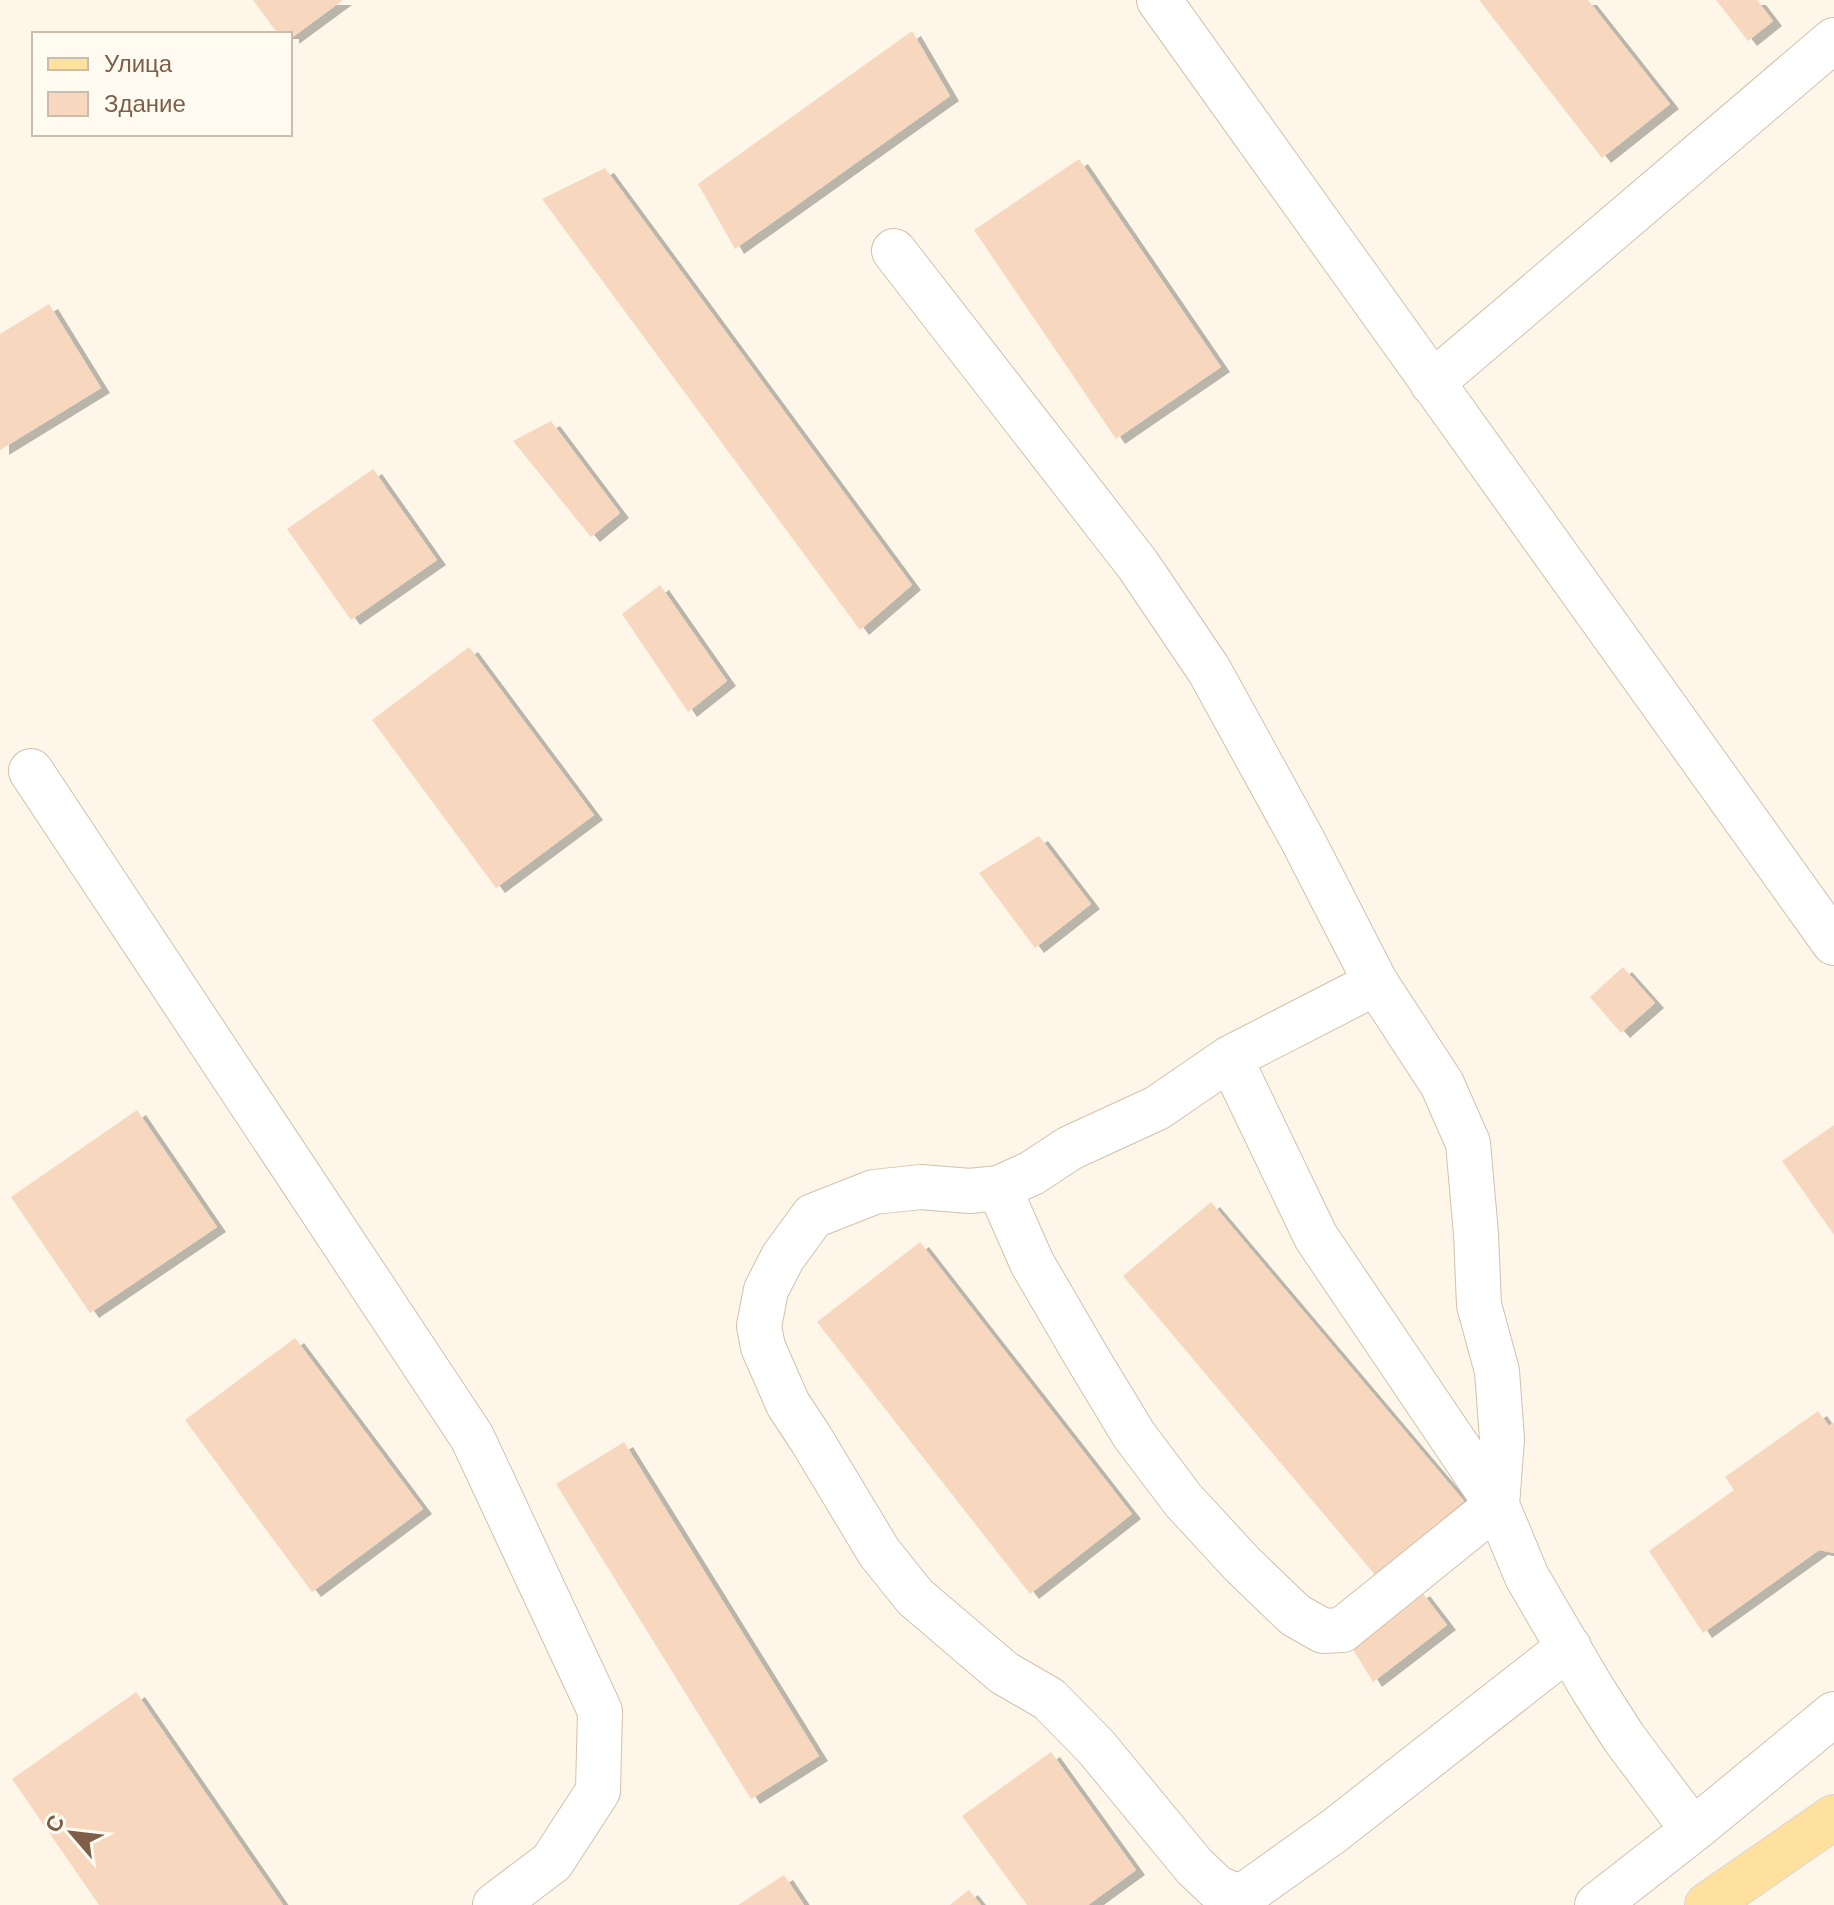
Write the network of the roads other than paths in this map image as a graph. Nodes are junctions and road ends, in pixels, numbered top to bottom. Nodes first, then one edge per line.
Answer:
1 (1159, 0) edge
2 (1834, 40) edge
3 (894, 251) dead end
4 (1432, 383) junction
5 (31, 771) dead end
6 (1834, 943) edge
7 (1376, 983) junction
8 (1230, 1058) junction
9 (999, 1188) junction
10 (1497, 1505) junction
11 (1569, 1647) junction
12 (1834, 1714) edge
13 (1834, 1817) edge
14 (1693, 1830) junction
15 (495, 1905) edge
16 (1597, 1905) edge
17 (1707, 1905) edge

1 - 4 lane
2 - 4 lane
3 - 7 lane
4 - 6 lane
5 - 15 lane
7 - 8 lane
7 - 10 lane
8 - 9 lane
8 - 10 lane
9 - 10 lane
9 - 11 lane
10 - 11 lane
11 - 14 lane
12 - 14 lane
13 - 17 main road
14 - 16 lane

